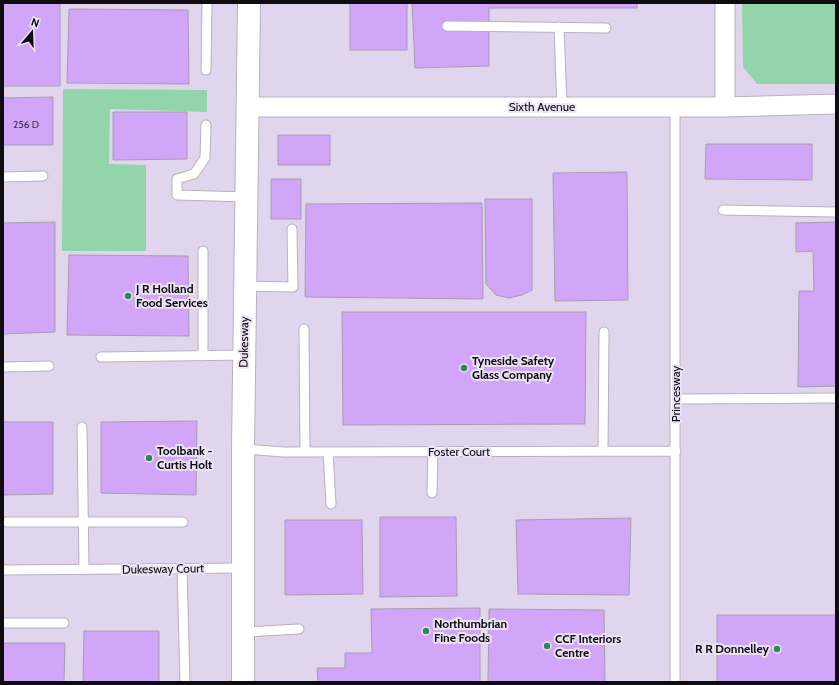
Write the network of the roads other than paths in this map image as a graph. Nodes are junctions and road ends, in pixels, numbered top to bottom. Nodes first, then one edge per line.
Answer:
1 (207, 3) edge
2 (248, 3) edge
3 (725, 3) edge
4 (447, 26) dead end
5 (559, 27) junction
6 (606, 28) dead end
7 (206, 70) dead end
8 (836, 104) edge
9 (725, 106) junction
10 (248, 107) junction
11 (562, 107) junction
12 (675, 107) junction
13 (206, 125) dead end
14 (43, 176) dead end
15 (3, 177) edge
16 (246, 197) junction
17 (724, 210) dead end
18 (836, 212) edge
19 (292, 229) dead end
20 (203, 251) dead end
21 (245, 286) junction
22 (304, 329) dead end
23 (604, 332) dead end
24 (244, 355) junction
25 (203, 356) junction
26 (101, 357) dead end
27 (49, 366) dead end
28 (3, 367) edge
29 (836, 398) edge
30 (676, 399) junction
31 (82, 427) dead end
32 (243, 449) junction
33 (603, 451) junction
34 (676, 451) junction
35 (305, 452) junction
36 (328, 452) junction
37 (433, 452) junction
38 (432, 493) dead end
39 (331, 504) dead end
40 (7, 522) dead end
41 (183, 522) dead end
42 (83, 523) junction
43 (182, 568) junction
44 (242, 568) junction
45 (3, 570) edge
46 (84, 570) junction
47 (3, 623) edge
48 (64, 623) dead end
49 (299, 630) dead end
50 (243, 632) junction
51 (185, 682) edge
52 (243, 682) edge
53 (675, 682) edge

1 - 7 lane
2 - 10 street, Dukesway
3 - 9 street
4 - 5 lane
5 - 6 lane
5 - 11 lane
8 - 9 street, Sixth Avenue
9 - 12 street, Sixth Avenue
10 - 11 street, Sixth Avenue
10 - 16 street, Dukesway
11 - 12 street, Sixth Avenue
12 - 30 lane, Princesway
13 - 16 lane
14 - 15 lane
16 - 21 street, Dukesway
17 - 18 lane
19 - 21 lane
20 - 25 lane
21 - 24 street, Dukesway
22 - 35 lane
23 - 33 lane
24 - 25 lane
24 - 32 street, Dukesway
25 - 26 lane
27 - 28 lane
29 - 30 lane
30 - 34 lane, Princesway
31 - 42 lane
32 - 35 lane, Foster Court
32 - 44 street, Dukesway
33 - 34 lane, Foster Court
33 - 37 lane, Foster Court
34 - 53 lane, Princesway
35 - 36 lane, Foster Court
36 - 37 lane, Foster Court
36 - 39 lane
37 - 38 lane
40 - 42 lane
41 - 42 lane
42 - 46 lane
43 - 44 lane, Dukesway Court
43 - 46 lane, Dukesway Court
43 - 51 lane
44 - 50 street, Dukesway
45 - 46 lane, Dukesway Court
47 - 48 lane
49 - 50 lane
50 - 52 street, Dukesway

